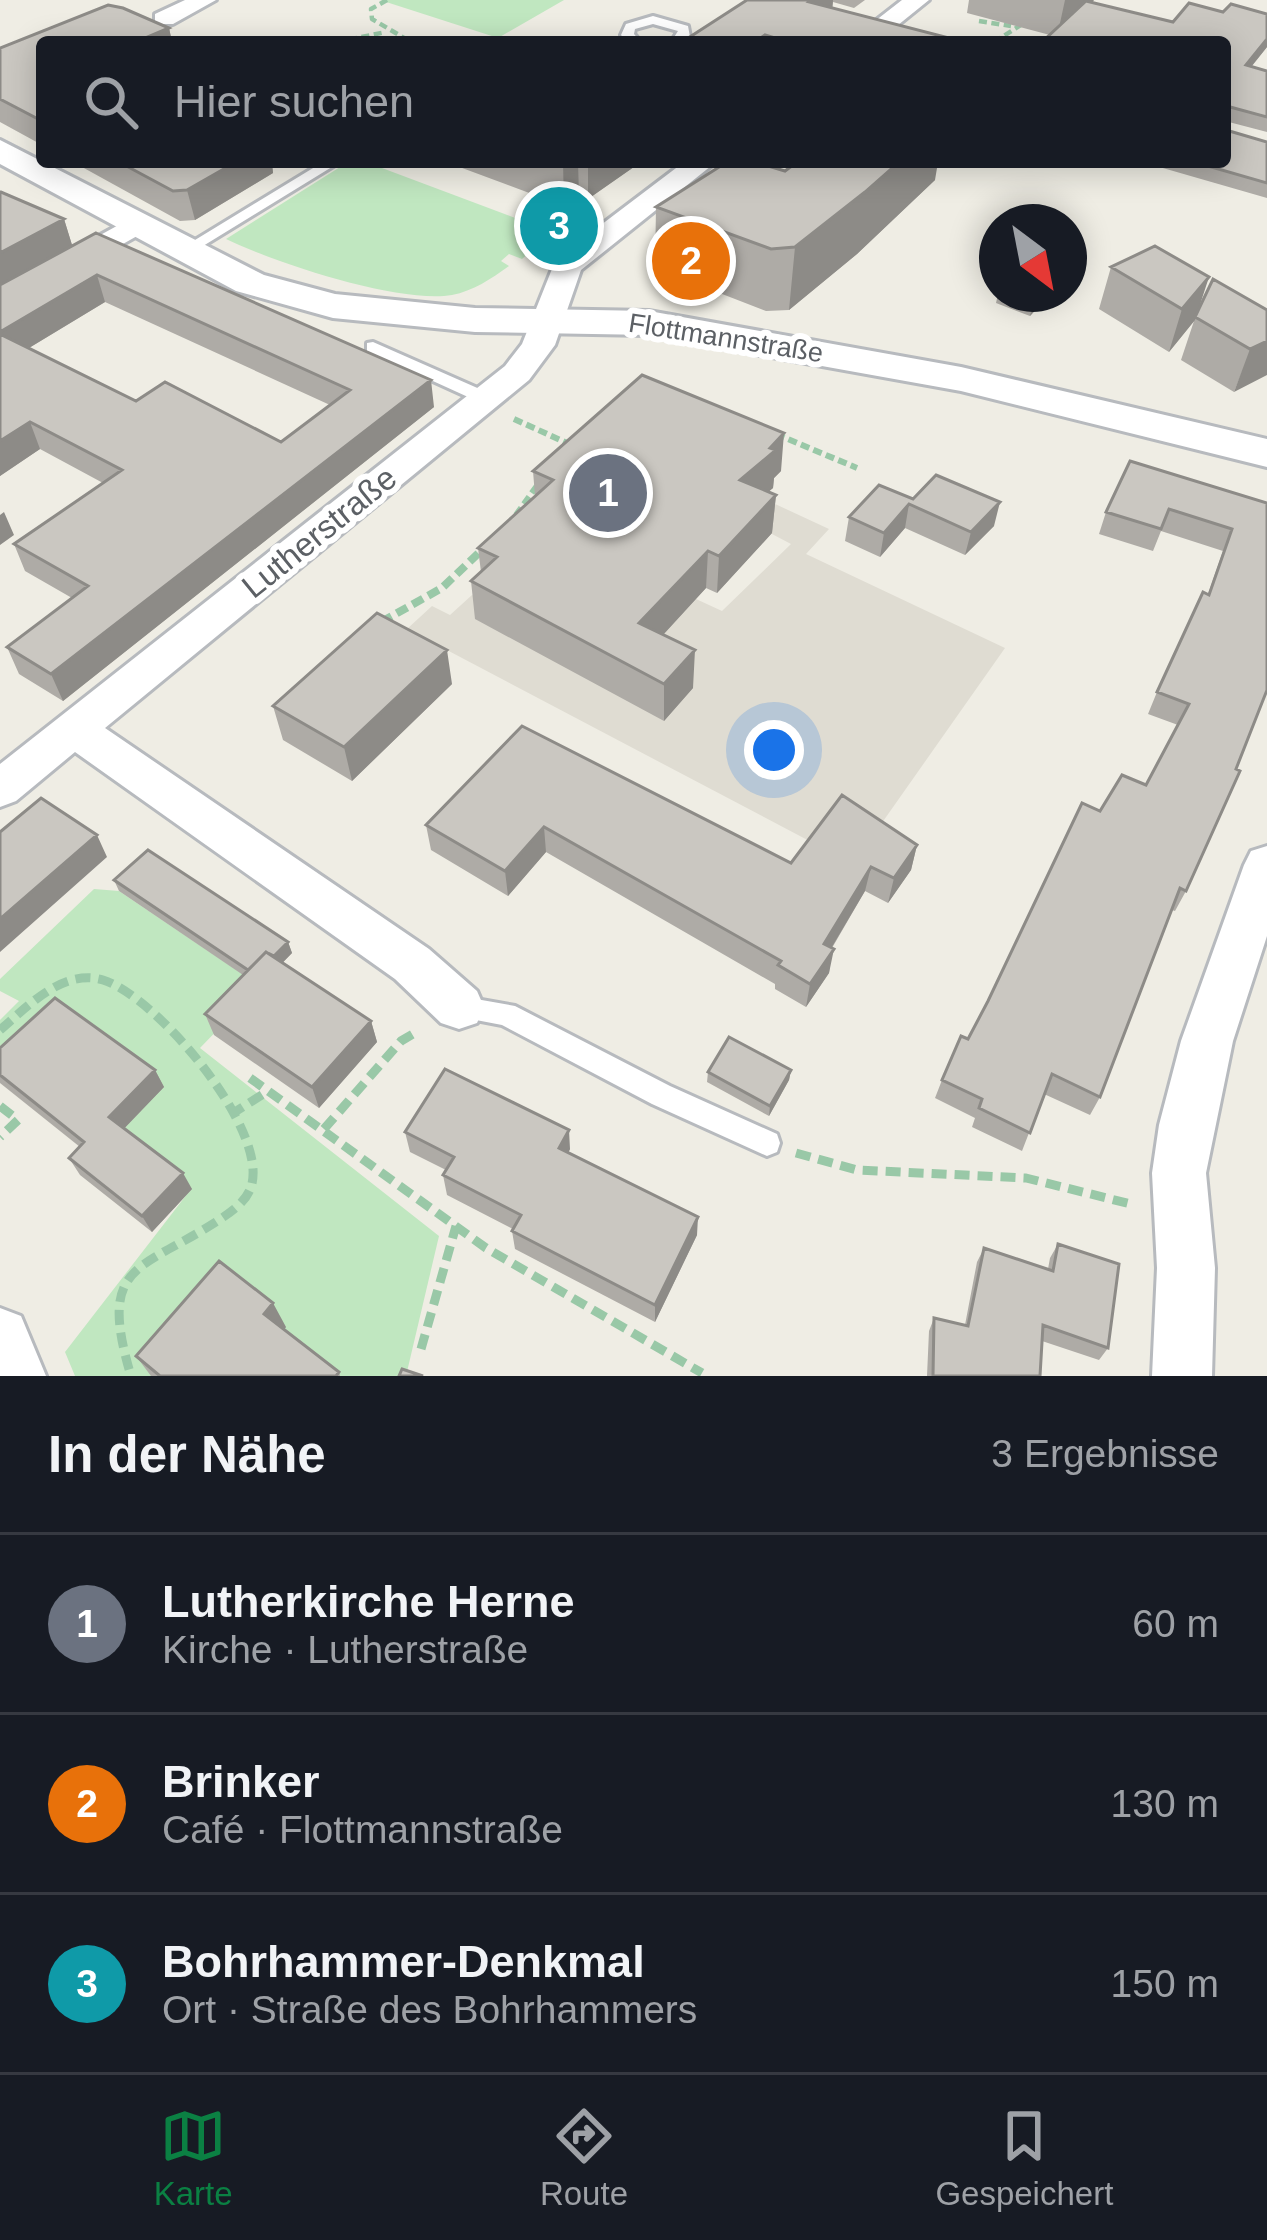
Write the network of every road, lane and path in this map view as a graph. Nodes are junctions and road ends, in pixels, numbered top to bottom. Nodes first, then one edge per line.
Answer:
1 (387, 0) edge
2 (916, 0) edge
3 (194, 1) edge
4 (164, 19) dead end
5 (1034, 19) dead end
6 (980, 21) dead end
7 (1012, 26) junction
8 (388, 31) junction
9 (872, 33) edge
10 (365, 36) edge
11 (398, 36) edge
12 (628, 36) edge
13 (680, 36) edge
14 (1001, 36) edge
15 (0, 150) edge
16 (323, 168) edge
17 (693, 168) edge
18 (135, 225) junction
19 (185, 251) junction
20 (0, 303) edge
21 (549, 321) junction
22 (373, 347) dead end
23 (485, 398) junction
24 (527, 425) dead end
25 (754, 425) edge
26 (577, 436) edge
27 (568, 443) junction
28 (1267, 454) edge
29 (554, 462) edge
30 (857, 469) dead end
31 (540, 482) edge
32 (513, 519) edge
33 (499, 533) edge
34 (373, 626) edge
35 (74, 729) junction
36 (0, 789) edge
37 (1267, 865) edge
38 (459, 1007) junction
39 (0, 1030) edge
40 (250, 1078) dead end
41 (268, 1091) junction
42 (0, 1106) edge
43 (230, 1115) junction
44 (324, 1129) junction
45 (0, 1136) edge
46 (766, 1142) joint
47 (1180, 1220) junction
48 (456, 1226) junction
49 (0, 1337) edge
50 (421, 1349) dead end
51 (702, 1373) dead end
52 (16, 1376) edge
53 (131, 1376) edge
54 (1182, 1376) edge

1 - 8 path
2 - 9 street
3 - 4 street
5 - 7 path
6 - 7 path
7 - 14 path
8 - 10 path
8 - 11 path
12 - 13 lane
15 - 18 street, Flottmannstraße
16 - 19 lane
17 - 21 street, Lutherstraße
18 - 19 street, Flottmannstraße
18 - 20 street
19 - 21 street, Flottmannstraße
21 - 23 street, Lutherstraße
21 - 28 street, Flottmannstraße
22 - 23 lane
23 - 35 street, Lutherstraße
24 - 27 path
25 - 30 path
26 - 27 path
27 - 29 path
31 - 32 path
33 - 34 path
35 - 36 street, Lutherstraße
35 - 38 street
37 - 47 street
38 - 44 path
38 - 46 lane
39 - 43 path
40 - 41 path
41 - 43 path
41 - 44 path
42 - 45 path
43 - 53 path
44 - 48 path
46 - 47 path
47 - 54 street
48 - 50 path
48 - 51 path
49 - 52 street

